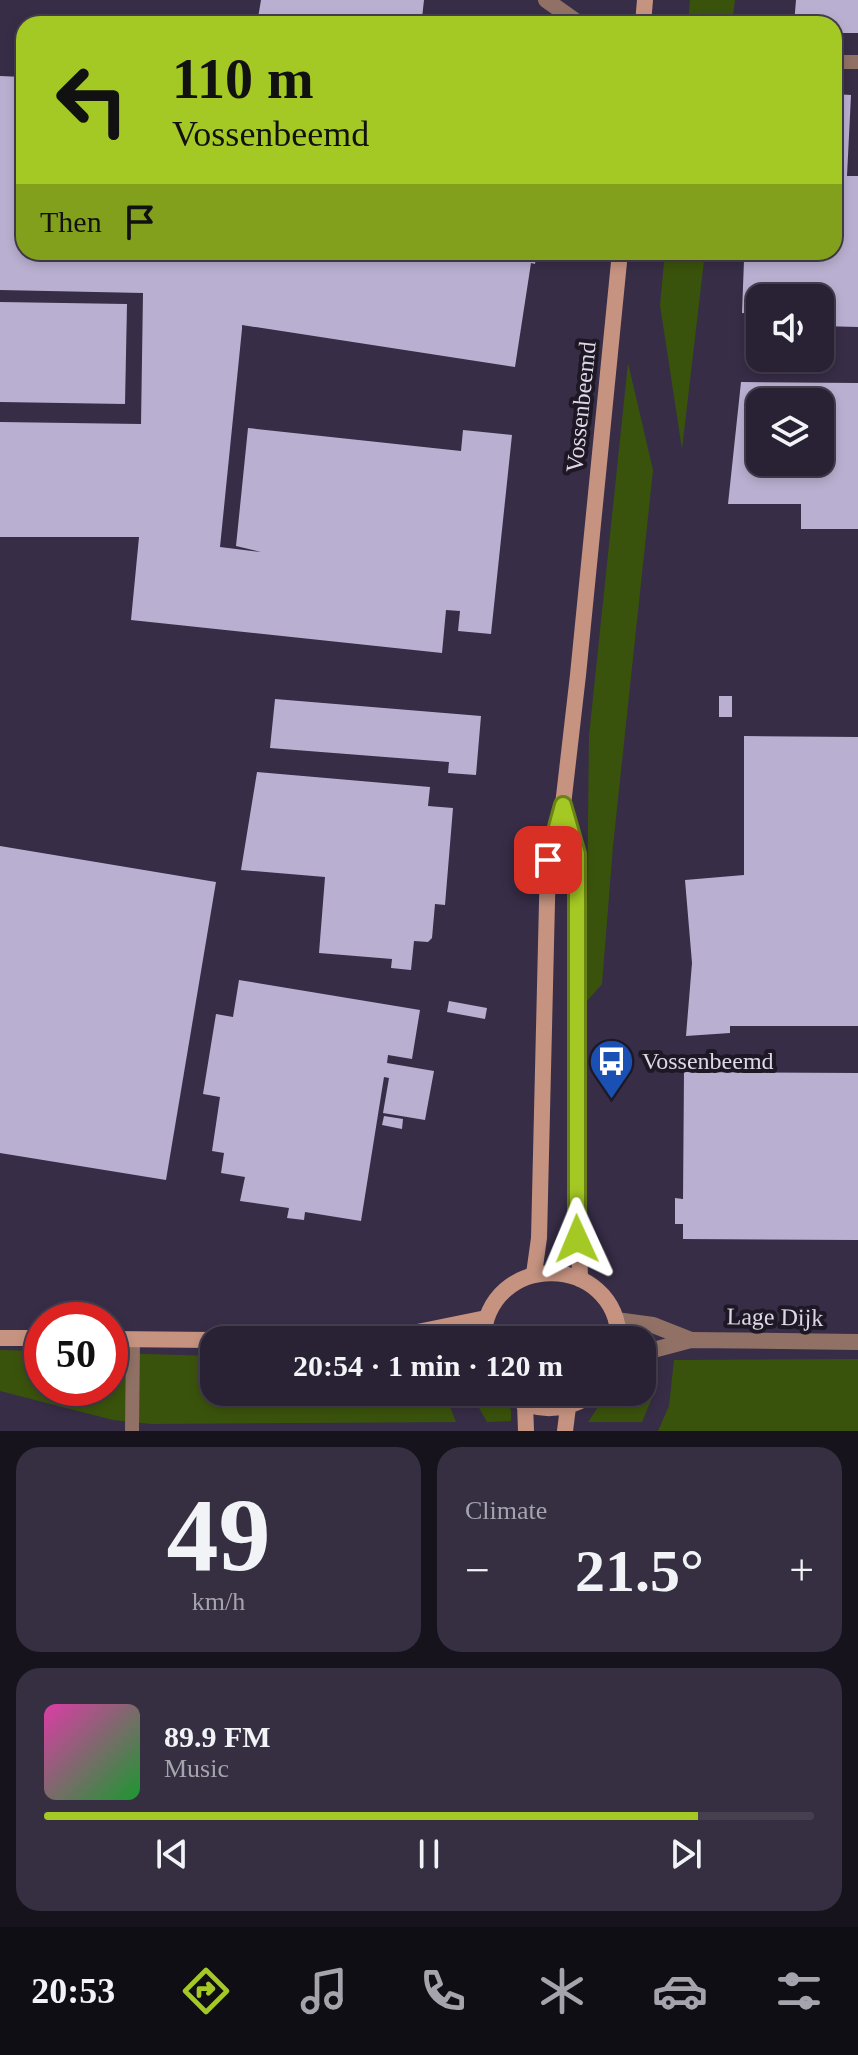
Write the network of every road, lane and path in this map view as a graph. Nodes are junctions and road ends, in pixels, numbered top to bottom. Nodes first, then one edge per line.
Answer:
1 (546, 0) edge
2 (569, 16) edge
3 (619, 260) edge
4 (563, 805) junction
5 (534, 1274) junction
6 (580, 1279) junction
7 (486, 1318) junction
8 (616, 1320) junction
9 (447, 1326) edge
10 (485, 1326) edge
11 (617, 1326) edge
12 (0, 1338) edge
13 (24, 1338) edge
14 (128, 1339) edge
15 (133, 1339) junction
16 (200, 1340) edge
17 (691, 1340) junction
18 (858, 1342) edge
19 (656, 1349) edge
20 (525, 1406) edge
21 (534, 1406) edge
22 (568, 1407) joint
23 (132, 1431) edge
24 (526, 1431) edge
25 (565, 1431) edge

1 - 2 street
3 - 4 main road, Vossenbeemd
4 - 5 main road, Vossenbeemd
4 - 6 main road, Vossenbeemd
5 - 6 main road
5 - 7 main road
6 - 8 main road
7 - 9 main road
7 - 10 main road
8 - 11 main road
8 - 17 street, Lage Dijk
12 - 13 main road
14 - 15 main road
15 - 16 main road
15 - 23 lane
17 - 18 street, Lage Dijk
17 - 19 street, Lage Dijk
20 - 24 main road
21 - 22 main road
22 - 25 main road

